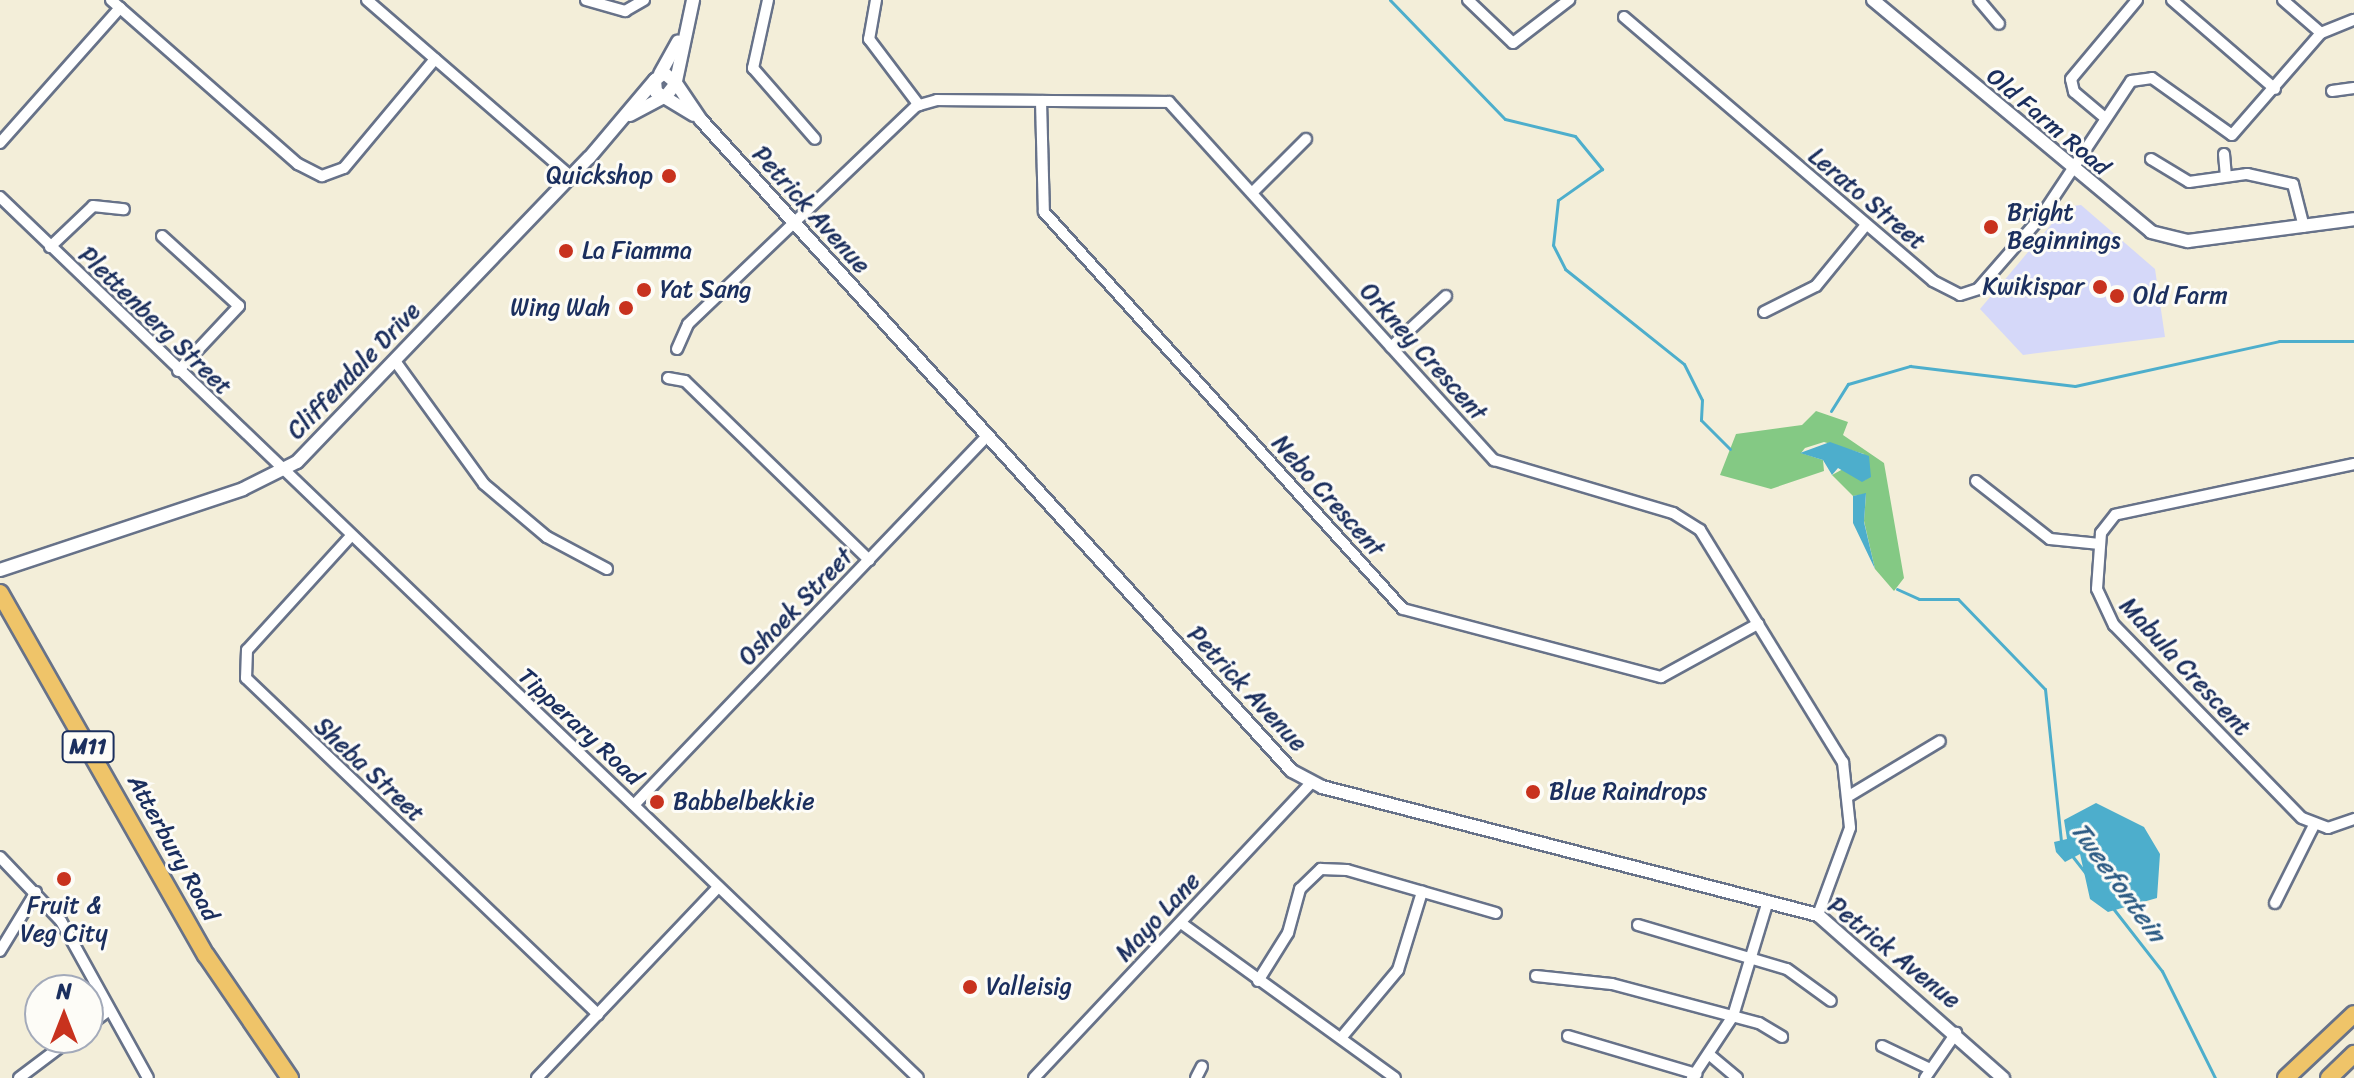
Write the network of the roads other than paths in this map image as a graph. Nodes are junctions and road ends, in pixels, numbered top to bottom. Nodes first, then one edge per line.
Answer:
1 (367, 0) edge
2 (586, 0) edge
3 (644, 0) edge
4 (693, 0) edge
5 (768, 0) edge
6 (876, 0) edge
7 (1468, 0) edge
8 (1569, 0) edge
9 (1873, 0) edge
10 (1979, 0) edge
11 (2137, 0) edge
12 (2172, 0) edge
13 (2283, 0) edge
14 (115, 4) edge
15 (1624, 17) dead end
16 (2354, 20) edge
17 (1999, 24) dead end
18 (684, 31) junction
19 (2321, 33) junction
20 (435, 59) junction
21 (657, 77) junction
22 (676, 82) junction
23 (2354, 88) edge
24 (2275, 89) junction
25 (2332, 91) dead end
26 (666, 96) junction
27 (1041, 101) junction
28 (919, 105) junction
29 (627, 116) junction
30 (2104, 117) junction
31 (701, 120) junction
32 (815, 139) dead end
33 (1306, 139) dead end
34 (0, 143) edge
35 (2224, 154) dead end
36 (2151, 159) dead end
37 (2074, 175) junction
38 (2226, 175) junction
39 (571, 177) junction
40 (1253, 192) junction
41 (0, 197) edge
42 (124, 209) dead end
43 (2354, 219) edge
44 (793, 222) junction
45 (1866, 225) junction
46 (2304, 227) junction
47 (162, 236) dead end
48 (50, 247) junction
49 (1446, 296) dead end
50 (1764, 312) dead end
51 (1391, 347) junction
52 (677, 349) dead end
53 (395, 361) junction
54 (178, 371) junction
55 (668, 378) dead end
56 (986, 437) junction
57 (2354, 464) edge
58 (283, 472) junction
59 (1976, 481) dead end
60 (350, 537) junction
61 (2100, 544) junction
62 (869, 560) junction
63 (607, 569) dead end
64 (0, 570) edge
65 (0, 593) edge
66 (1758, 624) junction
67 (1940, 741) dead end
68 (1311, 783) junction
69 (1849, 796) junction
70 (634, 805) junction
71 (2354, 819) edge
72 (2314, 825) junction
73 (0, 857) edge
74 (718, 887) junction
75 (36, 892) junction
76 (1422, 892) junction
77 (1768, 901) junction
78 (2275, 903) dead end
79 (1496, 913) dead end
80 (1818, 915) junction
81 (1181, 923) junction
82 (1638, 925) dead end
83 (0, 951) edge
84 (1754, 958) junction
85 (1536, 976) dead end
86 (1258, 981) junction
87 (1831, 1001) dead end
88 (108, 1011) junction
89 (104, 1014) edge
90 (598, 1014) junction
91 (2354, 1014) edge
92 (1733, 1016) junction
93 (1956, 1033) junction
94 (1568, 1036) dead end
95 (1782, 1037) dead end
96 (1341, 1038) junction
97 (1882, 1046) dead end
98 (51, 1054) edge
99 (2354, 1054) edge
100 (1711, 1056) junction
101 (1202, 1066) dead end
102 (1926, 1073) edge
103 (1694, 1076) edge
104 (19, 1078) edge
105 (148, 1078) edge
106 (290, 1078) edge
107 (537, 1078) edge
108 (918, 1078) edge
109 (1034, 1078) edge
110 (1196, 1078) edge
111 (1395, 1078) edge
112 (1737, 1078) edge
113 (2003, 1078) edge
114 (2286, 1078) edge
115 (2329, 1078) edge

1 - 20 street
2 - 3 street
4 - 18 street, Cliffendale Drive
5 - 32 street
6 - 28 street
7 - 8 street
9 - 37 street, Old Farm Road
10 - 17 street
11 - 30 street
12 - 24 street
13 - 19 street
14 - 20 street
14 - 34 street
15 - 45 street, Lerato Street
16 - 19 street
18 - 21 street, Cliffendale Drive
18 - 22 street, Cliffendale Drive
19 - 24 street
20 - 39 street
21 - 22 street
21 - 26 street
21 - 29 street, Cliffendale Drive
22 - 26 street
22 - 31 street, Petrick Avenue
23 - 25 street
24 - 30 street
26 - 29 street, Cliffendale Drive
26 - 31 street, Petrick Avenue
27 - 28 street, Orkney Crescent
27 - 40 street, Orkney Crescent
27 - 66 street, Nebo Crescent
28 - 44 street
29 - 39 street, Cliffendale Drive
30 - 37 street
31 - 44 street, Petrick Avenue
33 - 40 street
35 - 38 street
36 - 38 street
37 - 45 street, Lerato Street
37 - 46 street, Old Farm Road
38 - 46 street
39 - 53 street, Cliffendale Drive
40 - 51 street, Orkney Crescent
41 - 48 street, Plettenberg Street
42 - 48 street
43 - 46 street, Old Farm Road
44 - 52 street
44 - 56 street, Petrick Avenue
45 - 50 street
47 - 54 street
48 - 54 street, Plettenberg Street
49 - 51 street
51 - 66 street, Orkney Crescent
53 - 58 street, Cliffendale Drive
53 - 63 street
54 - 58 street, Plettenberg Street
55 - 62 street
56 - 62 street, Oshoek Street
56 - 68 street, Petrick Avenue
57 - 61 street
58 - 60 street, Tipperary Road
58 - 64 street, Cliffendale Drive
59 - 61 street
60 - 70 street, Tipperary Road
60 - 90 street, Sheba Street
61 - 72 street, Mabula Crescent
62 - 70 street, Oshoek Street
65 - 106 main road, Atterbury Road / M11
66 - 69 street, Orkney Crescent
67 - 69 street
68 - 77 street, Petrick Avenue
68 - 81 street, Mayo Lane
69 - 80 street, Orkney Crescent
70 - 74 street, Tipperary Road
71 - 72 street
72 - 78 street
73 - 75 street
74 - 90 street
74 - 108 street, Tipperary Road
75 - 83 street
75 - 88 street
76 - 79 street
76 - 86 street
76 - 96 street
77 - 80 street, Petrick Avenue
77 - 84 street
80 - 93 street, Petrick Avenue
81 - 86 street
81 - 109 street, Mayo Lane
82 - 84 street
84 - 87 street
84 - 92 street
85 - 92 street
86 - 96 street
88 - 89 street
88 - 105 street
90 - 107 street
91 - 114 main road
92 - 95 street
92 - 100 street
93 - 102 street
93 - 113 street, Petrick Avenue
94 - 103 street
96 - 111 street
97 - 102 street
98 - 104 street
99 - 115 main road
100 - 103 street
100 - 112 street
101 - 110 street

